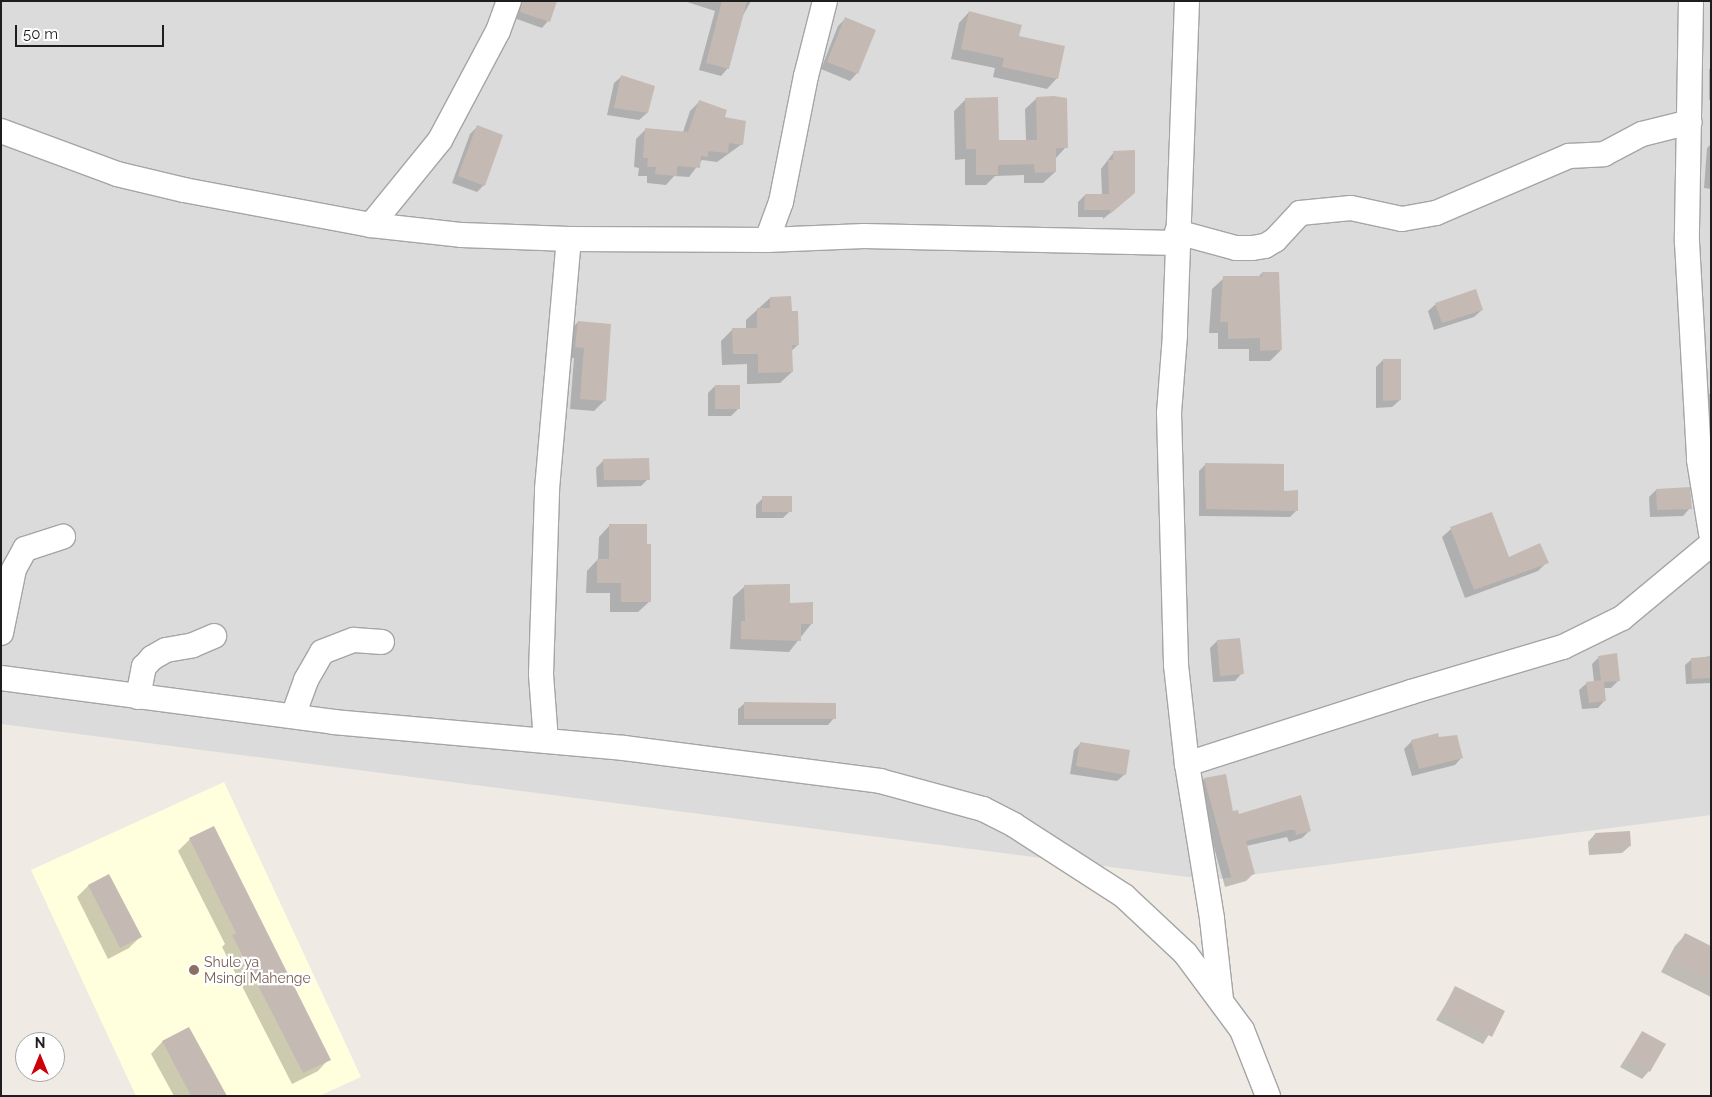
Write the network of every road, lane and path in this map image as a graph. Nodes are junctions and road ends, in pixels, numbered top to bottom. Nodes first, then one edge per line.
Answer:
1 (510, 1) edge
2 (825, 1) edge
3 (1187, 1) edge
4 (1691, 1) edge
5 (1690, 122) junction
6 (1, 131) edge
7 (371, 225) junction
8 (1177, 238) junction
9 (569, 239) junction
10 (767, 240) junction
11 (1711, 533) edge
12 (63, 537) dead end
13 (1711, 544) edge
14 (1, 633) edge
15 (214, 636) dead end
16 (382, 642) dead end
17 (1, 678) edge
18 (138, 698) junction
19 (293, 716) junction
20 (546, 741) junction
21 (1187, 764) junction
22 (1221, 1000) junction
23 (1268, 1096) edge

1 - 7 street
2 - 10 street
3 - 8 street
4 - 5 street
5 - 8 street
5 - 11 street
6 - 7 street
7 - 9 street
8 - 10 street
8 - 21 street
9 - 10 street
9 - 20 street
12 - 14 street
13 - 21 street
15 - 18 street
16 - 19 street
17 - 18 street
18 - 19 street
19 - 20 street
20 - 22 street
21 - 22 street
22 - 23 street

